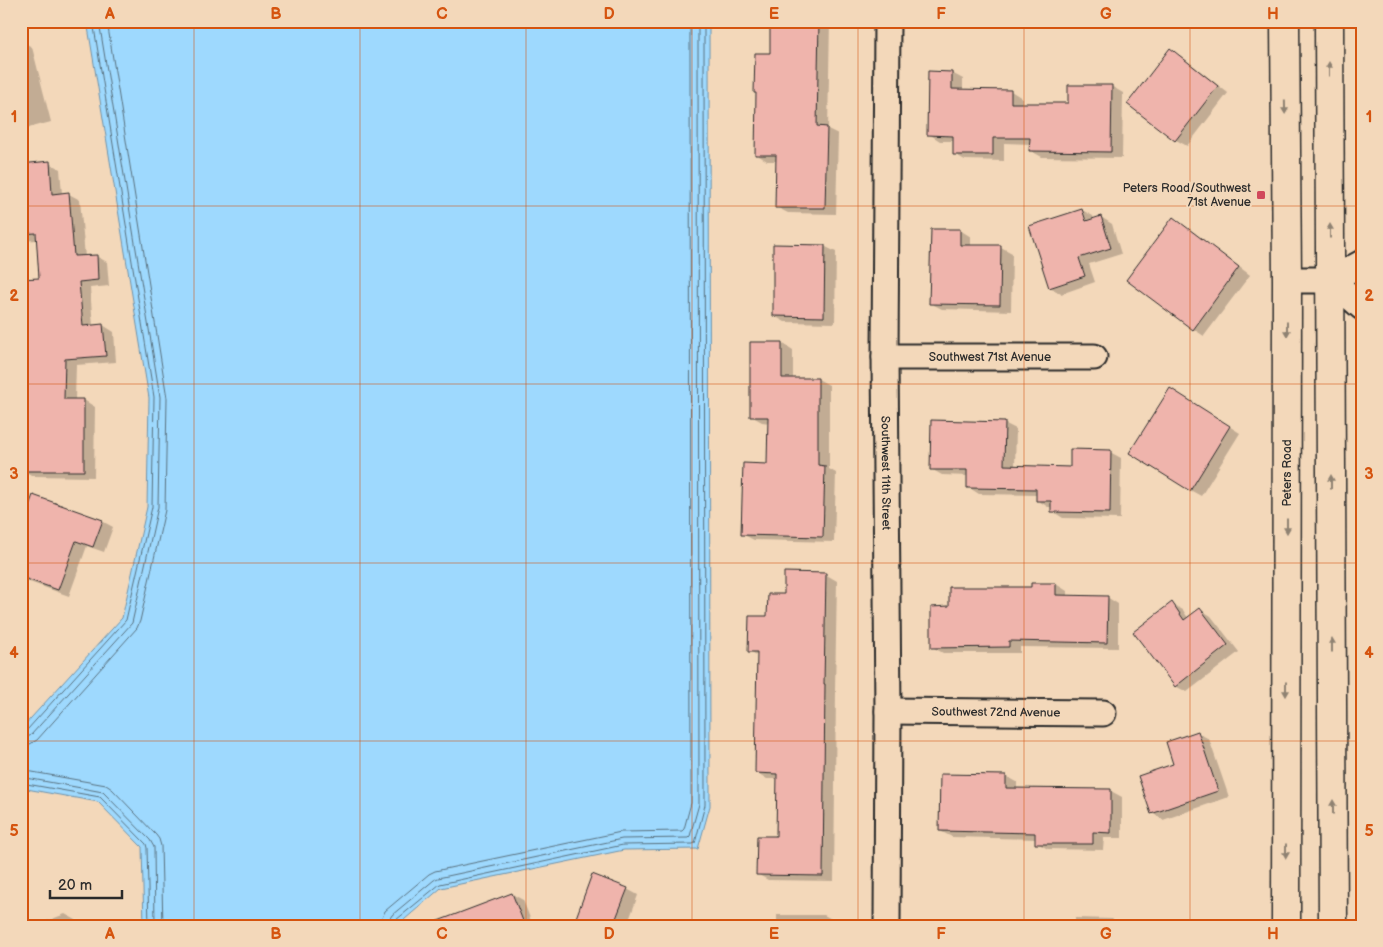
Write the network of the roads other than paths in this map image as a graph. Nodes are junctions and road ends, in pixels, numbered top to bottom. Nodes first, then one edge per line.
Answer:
1 (886, 21) edge
2 (1284, 21) edge
3 (1329, 21) edge
4 (1362, 263) edge
5 (1287, 280) junction
6 (1331, 280) junction
7 (1362, 307) edge
8 (885, 357) junction
9 (1094, 357) dead end
10 (888, 711) junction
11 (1103, 713) dead end
12 (887, 926) edge
13 (1286, 926) edge
14 (1333, 926) edge

1 - 8 street, Southwest 11th Street
2 -> 5 main road, Peters Road
6 -> 3 main road
4 - 6 street
5 - 6 street
5 -> 13 main road, Peters Road
6 - 7 street
14 -> 6 main road
8 - 9 street, Southwest 71st Avenue
8 - 10 street, Southwest 11th Street
10 - 11 street, Southwest 72nd Avenue
10 - 12 street, Southwest 11th Street

